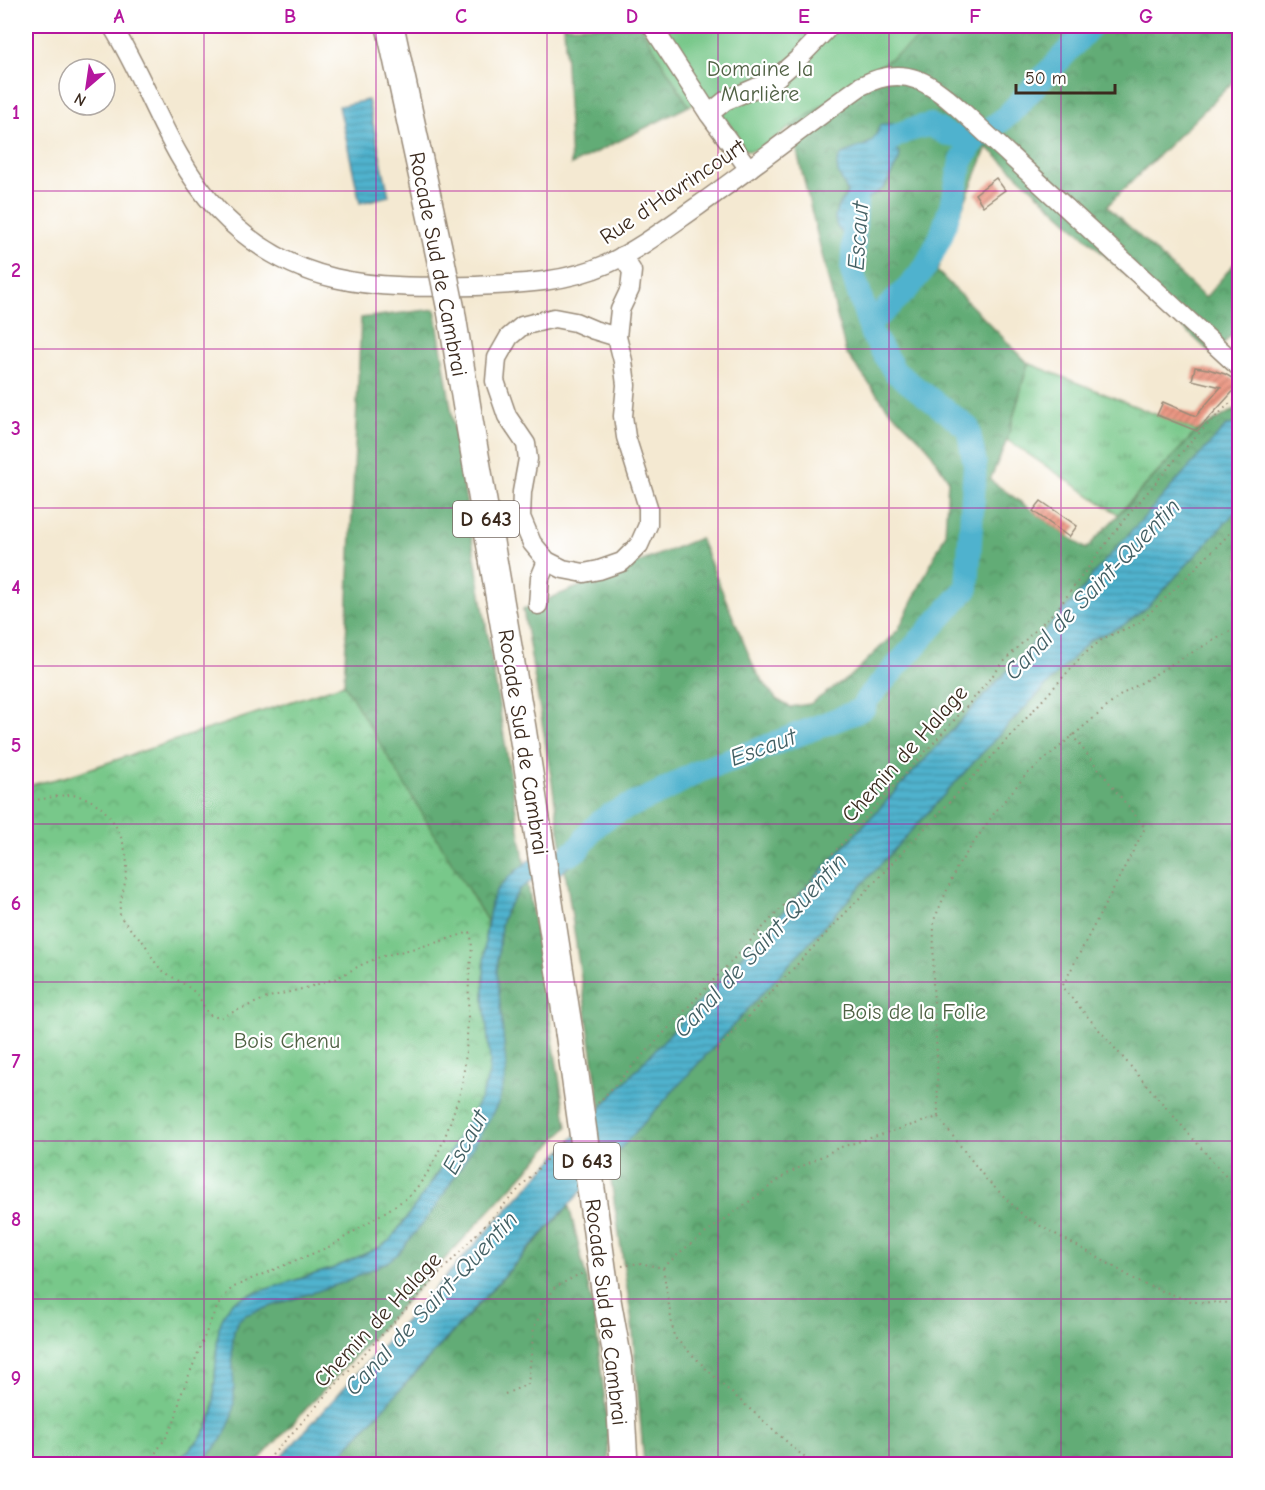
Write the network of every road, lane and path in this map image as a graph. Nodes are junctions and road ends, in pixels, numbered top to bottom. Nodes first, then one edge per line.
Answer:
1 (112, 26) edge
2 (390, 26) edge
3 (652, 26) edge
4 (830, 26) edge
5 (709, 114) junction
6 (749, 169) junction
7 (622, 256) junction
8 (617, 337) junction
9 (1239, 368) edge
10 (1239, 399) edge
11 (1239, 523) edge
12 (547, 561) junction
13 (538, 604) dead end
14 (1239, 627) edge
15 (1072, 735) junction
16 (26, 800) edge
17 (715, 1052) dead end
18 (597, 1105) dead end
19 (938, 1117) junction
20 (567, 1138) dead end
21 (1239, 1193) edge
22 (663, 1268) junction
23 (604, 1276) junction
24 (1239, 1302) edge
25 (505, 1394) dead end
26 (148, 1464) edge
27 (264, 1464) edge
28 (624, 1464) edge
29 (812, 1464) edge

1 - 7 street, Rue d'Havrincourt
2 - 23 highway, Rocade Sud de Cambrai / D 643, bridge
3 - 5 street
4 - 5 street
5 - 6 street
6 - 7 street, Rue d'Havrincourt
6 - 9 street, Rue d'Havrincourt
7 - 8 street
8 - 12 street
8 - 12 street
10 - 18 path, Chemin de Halage
11 - 17 path
12 - 13 street
14 - 15 path
15 - 19 path
15 - 21 path
16 - 26 path
19 - 22 path
19 - 24 path
20 - 27 path, Chemin de Halage
22 - 23 path
22 - 29 path
23 - 25 path
23 - 28 highway, Rocade Sud de Cambrai / D 643

